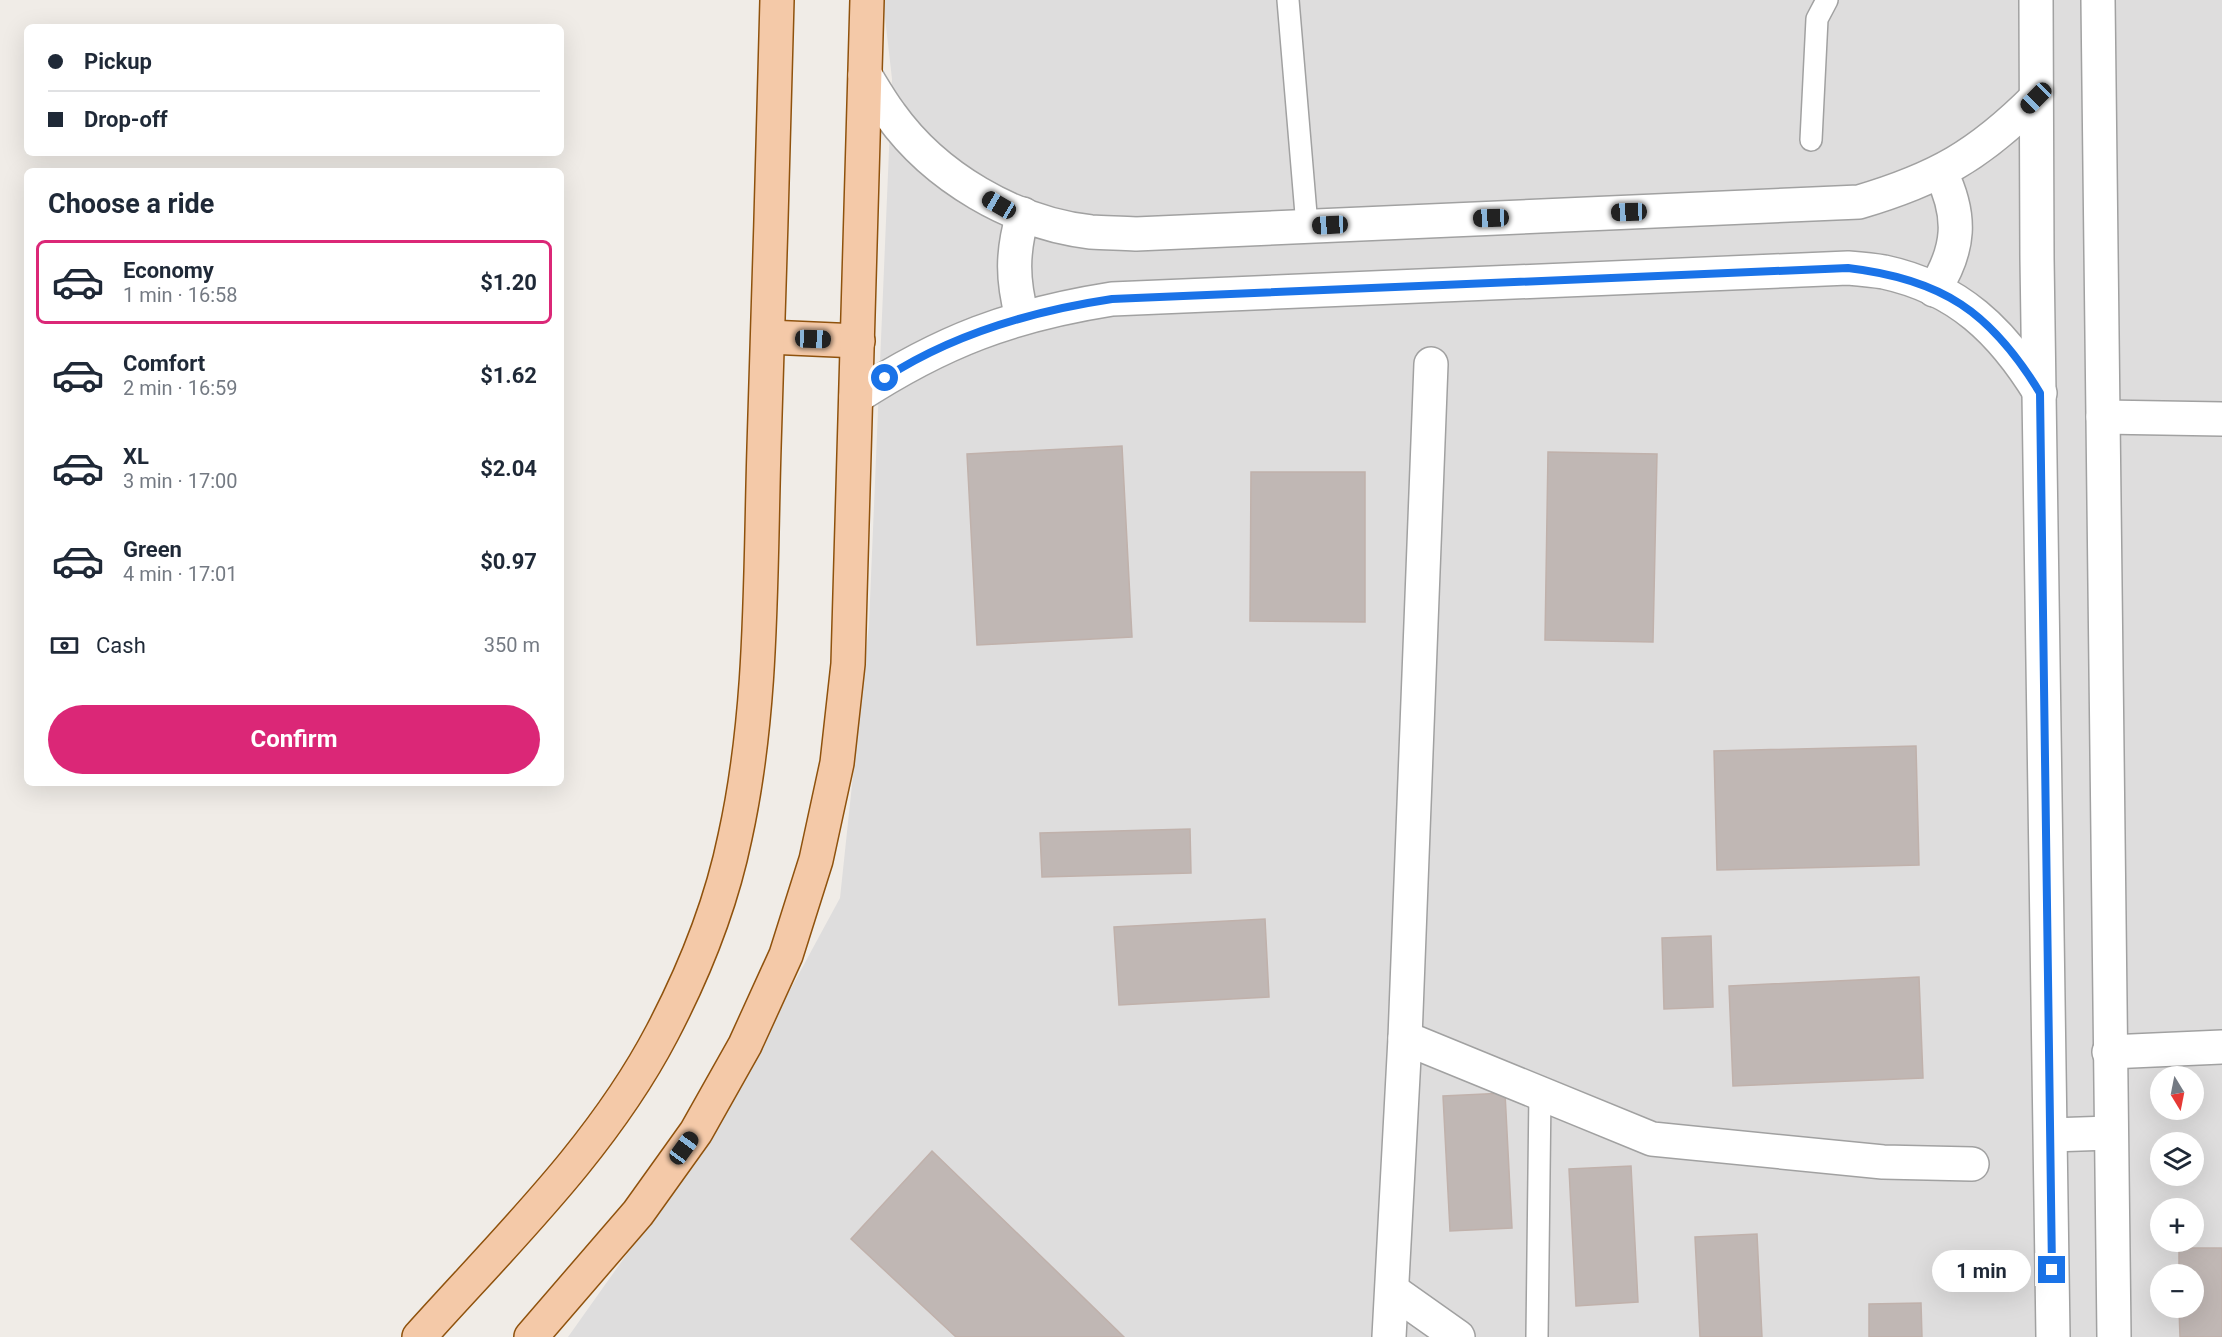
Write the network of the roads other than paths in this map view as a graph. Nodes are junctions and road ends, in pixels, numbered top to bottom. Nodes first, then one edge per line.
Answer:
1 (777, 0) edge
2 (867, 0) edge
3 (1288, 0) edge
4 (1827, 0) edge
5 (2036, 0) edge
6 (2098, 0) edge
7 (866, 75) junction
8 (2036, 98) junction
9 (1811, 140) dead end
10 (1941, 173) junction
11 (1023, 214) junction
12 (1307, 226) junction
13 (1934, 290) junction
14 (1022, 317) junction
15 (768, 338) junction
16 (858, 341) junction
17 (1431, 364) dead end
18 (2040, 393) junction
19 (856, 397) junction
20 (2103, 417) junction
21 (2222, 419) edge
22 (1405, 1038) junction
23 (2222, 1047) edge
24 (2109, 1052) junction
25 (1540, 1092) junction
26 (2110, 1133) junction
27 (2051, 1135) junction
28 (1972, 1164) dead end
29 (1393, 1290) junction
30 (419, 1337) edge
31 (531, 1337) edge
32 (1389, 1337) edge
33 (1458, 1337) edge
34 (1537, 1337) edge
35 (2053, 1337) edge
36 (2114, 1337) edge

1 - 15 main road
2 - 7 main road
3 - 12 lane
4 - 9 lane
5 - 8 street
6 - 20 street
7 - 11 street
7 - 16 main road
8 - 10 street
8 - 18 street
10 - 12 street
10 - 13 street
11 - 12 street
11 - 14 street
13 - 14 street
13 - 18 street
14 - 19 street
15 - 16 main road
15 - 30 main road
16 - 19 main road
17 - 22 street
18 - 27 street
19 - 31 main road
20 - 21 street
20 - 24 street
22 - 25 street
22 - 29 street
23 - 24 street
24 - 26 street
25 - 28 street
25 - 34 lane
26 - 27 street
26 - 36 street
27 - 35 street
29 - 32 street
29 - 33 street

